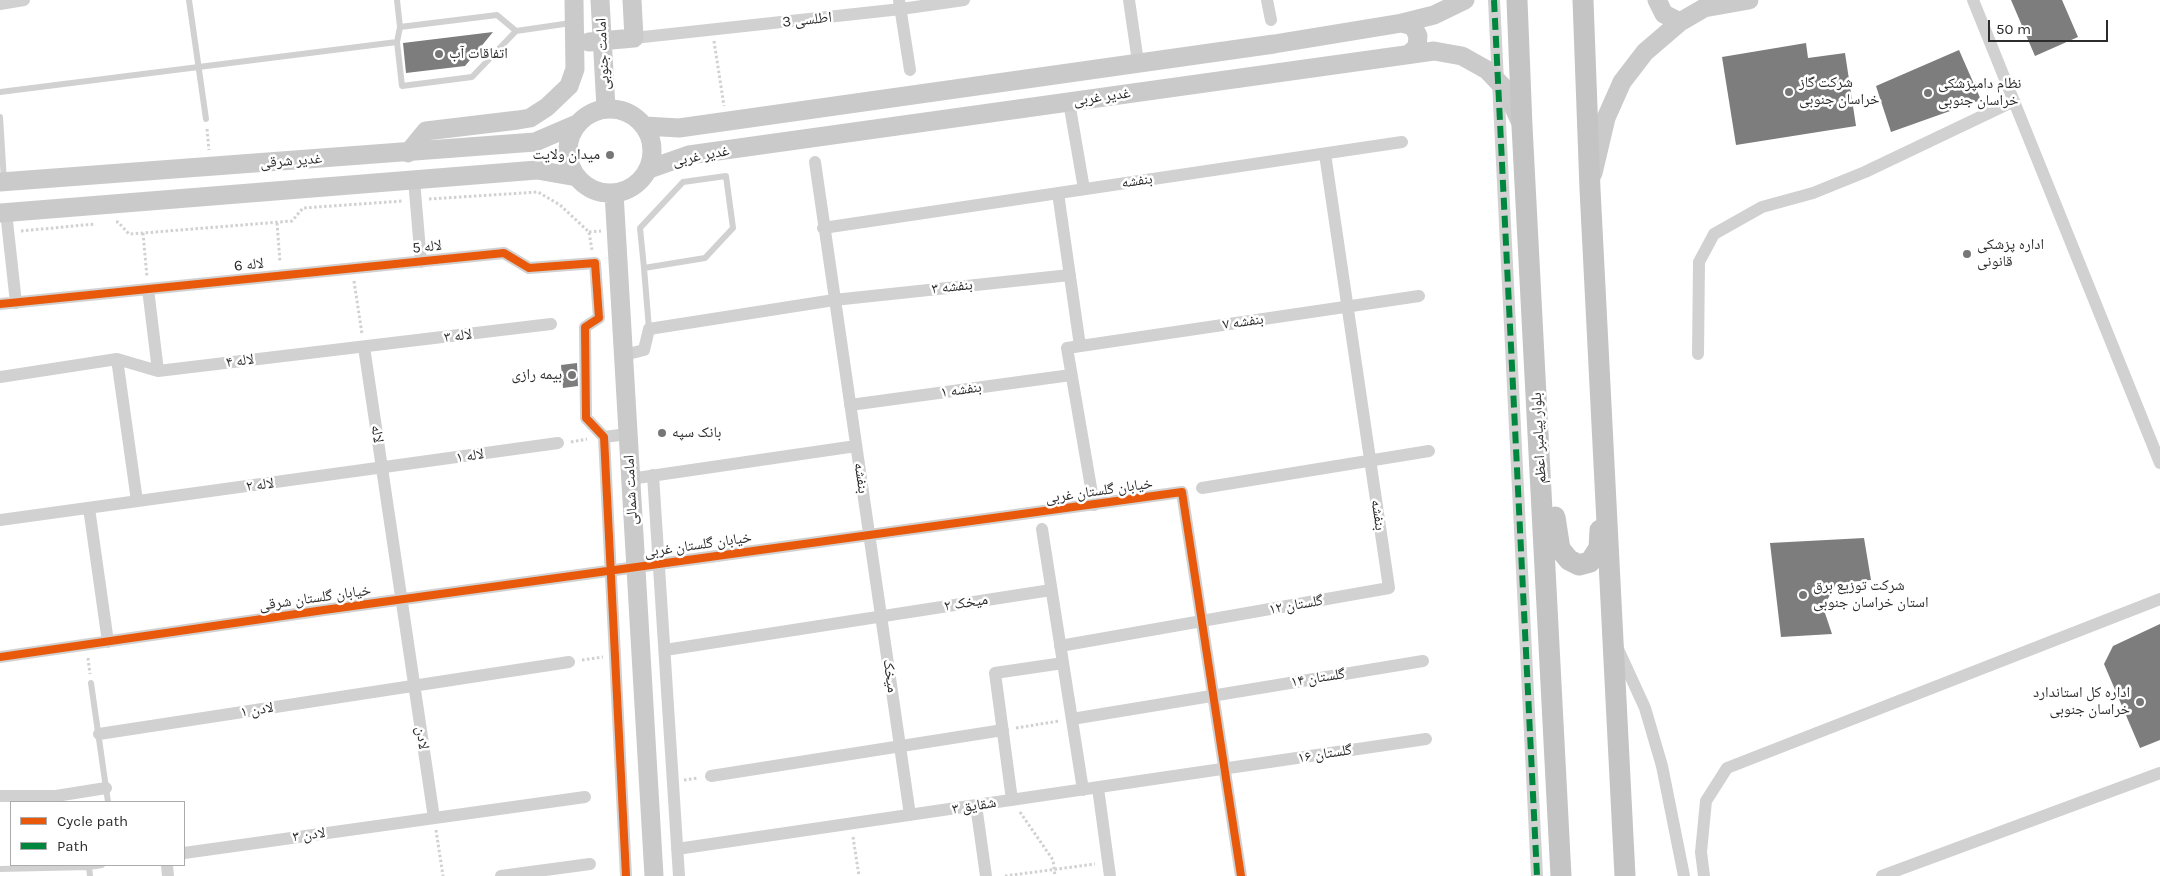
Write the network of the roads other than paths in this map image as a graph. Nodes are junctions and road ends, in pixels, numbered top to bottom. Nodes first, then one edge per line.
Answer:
1 (24, 0) edge
2 (189, 0) edge
3 (397, 0) edge
4 (574, 0) edge
5 (600, 0) edge
6 (632, 0) edge
7 (964, 0) edge
8 (1128, 0) edge
9 (1267, 0) edge
10 (1465, 0) edge
11 (1494, 0) edge
12 (1518, 0) edge
13 (1584, 0) edge
14 (1656, 0) edge
15 (1749, 0) edge
16 (1973, 0) edge
17 (0, 4) edge
18 (900, 5) edge
19 (1271, 20) dead end
20 (575, 22) junction
21 (1680, 22) junction
22 (1402, 23) junction
23 (400, 26) junction
24 (516, 31) junction
25 (634, 38) junction
26 (602, 41) junction
27 (397, 42) junction
28 (576, 43) junction
29 (1408, 54) junction
30 (1138, 62) junction
31 (198, 67) junction
32 (910, 70) dead end
33 (1498, 81) junction
34 (0, 92) edge
35 (2014, 101) junction
36 (1068, 102) junction
37 (606, 108) junction
38 (0, 117) edge
39 (206, 119) road end
40 (577, 124) junction
41 (645, 126) junction
42 (1522, 126) junction
43 (1402, 142) dead end
44 (408, 152) junction
45 (1325, 154) junction
46 (815, 162) dead end
47 (649, 169) junction
48 (577, 177) junction
49 (414, 180) junction
50 (2, 181) edge
51 (1084, 189) junction
52 (1590, 189) junction
53 (614, 193) junction
54 (1058, 193) junction
55 (3, 212) edge
56 (823, 228) junction
57 (421, 262) junction
58 (644, 268) junction
59 (353, 269) joint
60 (1070, 275) junction
61 (148, 289) junction
62 (1419, 296) dead end
63 (834, 300) junction
64 (16, 303) junction
65 (0, 304) edge
66 (1347, 306) junction
67 (551, 324) dead end
68 (649, 330) junction
69 (1080, 346) junction
70 (364, 347) junction
71 (1698, 354) dead end
72 (624, 355) junction
73 (116, 360) junction
74 (158, 371) junction
75 (1071, 375) junction
76 (0, 377) edge
77 (1537, 400) junction
78 (850, 404) junction
79 (628, 434) junction
80 (604, 437) junction
81 (558, 443) road end
82 (856, 446) junction
83 (1429, 452) dead end
84 (1370, 460) junction
85 (2160, 463) edge
86 (382, 469) junction
87 (653, 475) junction
88 (630, 480) junction
89 (1604, 485) junction
90 (1202, 488) dead end
91 (137, 501) junction
92 (1094, 505) junction
93 (88, 508) junction
94 (0, 520) edge
95 (1042, 529) dead end
96 (869, 536) junction
97 (658, 565) junction
98 (635, 568) junction
99 (612, 571) junction
100 (1389, 588) joint
101 (1051, 590) junction
102 (402, 599) junction
103 (2160, 599) edge
104 (881, 616) junction
105 (1202, 621) junction
106 (1612, 635) junction
107 (108, 642) junction
108 (1060, 646) junction
109 (665, 650) junction
110 (0, 658) edge
111 (1423, 661) dead end
112 (569, 662) road end
113 (1063, 663) junction
114 (91, 682) road end
115 (414, 686) junction
116 (1213, 695) junction
117 (1072, 720) junction
118 (1003, 730) junction
119 (99, 734) junction
120 (1426, 739) dead end
121 (900, 745) junction
122 (1225, 769) junction
123 (2160, 774) edge
124 (711, 776) road end
125 (106, 788) junction
126 (1098, 788) junction
127 (1083, 790) junction
128 (0, 796) edge
129 (585, 797) dead end
130 (1012, 800) junction
131 (108, 801) edge
132 (976, 805) junction
133 (910, 815) junction
134 (434, 818) junction
135 (677, 850) junction
136 (185, 853) edge
137 (590, 864) dead end
138 (96, 866) edge
139 (89, 867) junction
140 (0, 869) edge
141 (90, 876) edge
142 (501, 876) edge
143 (626, 876) edge
144 (654, 876) edge
145 (679, 876) edge
146 (986, 876) edge
147 (1110, 876) edge
148 (1241, 876) edge
149 (1537, 876) edge
150 (1560, 876) edge
151 (1625, 876) edge
152 (1684, 876) edge
153 (1704, 876) edge
154 (1882, 876) edge

1 - 17 street
2 - 31 lane
3 - 23 lane
4 - 20 main road
5 - 26 main road, امامت جنوبی
6 - 25 main road
7 - 18 street, اطلسی 3
8 - 30 street
9 - 19 street
10 - 22 main road, غدیر غربی
11 - 33 street
12 - 42 main road, بلوار پیامبر اعظم
13 - 52 main road
14 - 21 main road
15 - 21 main road
16 - 35 street
18 - 25 street, اطلسی 3
18 - 32 street
20 - 24 lane
20 - 28 main road
21 - 52 main road
22 - 29 main road
22 - 30 main road, غدیر غربی
23 - 24 lane
23 - 27 lane
24 - 27 lane
25 - 26 main road
26 - 28 main road
26 - 37 main road, امامت جنوبی
27 - 31 lane
28 - 44 main road
29 - 33 main road, غدیر غربی
29 - 36 main road, غدیر غربی
30 - 41 main road, غدیر غربی
31 - 34 lane
31 - 39 lane
33 - 42 main road, غدیر غربی
33 - 149 street
35 - 71 street
35 - 85 street
36 - 47 main road, غدیر غربی
36 - 51 street
37 - 40 main road
37 - 41 main road
38 - 50 lane
40 - 44 main road, غدیر شرقی
40 - 48 main road
41 - 47 main road
42 - 77 main road, بلوار پیامبر اعظم
43 - 45 street
44 - 50 main road, غدیر شرقی
45 - 51 street, بنفشه
45 - 66 street, بنفشه
46 - 56 street
47 - 53 main road
48 - 49 main road, غدیر شرقی
48 - 53 main road
49 - 55 main road, غدیر شرقی
49 - 57 street
51 - 54 street, بنفشه
52 - 89 main road
53 - 72 main road, امامت شمالی
54 - 56 street, بنفشه
54 - 60 street
55 - 64 street
56 - 63 street, بنفشه
57 - 59 street, لاله 5
57 - 80 street, لاله 5
58 - 58 lane
58 - 68 lane
59 - 61 street, لاله 6
60 - 63 street, بنفشه ۳
60 - 69 street
61 - 64 street, لاله 6
61 - 74 street
62 - 66 street, بنفشه ۷
63 - 68 street, بنفشه ۳
63 - 78 street, بنفشه
64 - 65 street, لاله 6
66 - 69 street, بنفشه ۷
66 - 84 street, بنفشه
67 - 70 street, لاله ۳
68 - 72 street
69 - 75 street, بنفشه ۷
70 - 74 street, لاله ۴
70 - 86 street, لاله
72 - 79 main road, امامت شمالی
73 - 74 street, لاله ۴
73 - 76 street
73 - 91 street
75 - 78 street, بنفشه ۱
75 - 92 street
77 - 89 main road
77 - 150 main road, بلوار پیامبر اعظم
78 - 82 street, بنفشه
79 - 80 street
79 - 88 main road, امامت شمالی
80 - 99 street
81 - 86 street, لاله ۱
82 - 87 street
82 - 96 street, بنفشه
83 - 84 street
84 - 90 street
84 - 100 street, بنفشه
86 - 91 street, لاله ۲
86 - 102 street, لاله
87 - 88 street
87 - 97 street
88 - 98 main road, امامت شمالی
89 - 106 main road
91 - 93 street, لاله ۲
92 - 96 street, خیابان گلستان غربی
92 - 105 street, خیابان گلستان غربی
93 - 94 street, لاله ۲
93 - 107 street
95 - 101 street
96 - 97 street, خیابان گلستان غربی
96 - 104 street, میخک
97 - 98 street, خیابان گلستان غربی
97 - 109 street
98 - 99 street, خیابان گلستان شرقی
98 - 144 main road, امامت شمالی
99 - 102 street, خیابان گلستان شرقی
99 - 143 street
100 - 105 street, گلستان ۱۲
101 - 104 street, میخک ۲
101 - 108 street
102 - 107 street, خیابان گلستان شرقی
102 - 115 street, لادن
103 - 153 street
104 - 109 street, میخک ۲
104 - 121 street, میخک
105 - 108 street, گلستان ۱۲
105 - 116 street, خیابان گلستان غربی
106 - 151 main road
106 - 152 street
107 - 110 street, خیابان گلستان شرقی
108 - 113 street
109 - 135 street
111 - 116 street, گلستان ۱۴
112 - 115 street, لادن ۱
113 - 117 street
113 - 118 street
114 - 119 lane
115 - 119 street, لادن ۱
115 - 134 street, لادن
116 - 117 street, گلستان ۱۴
116 - 122 street, خیابان گلستان غربی
117 - 127 street
118 - 121 street
118 - 130 street
119 - 125 lane
120 - 122 street, گلستان ۱۶
121 - 124 street
121 - 133 street, میخک
122 - 126 street, گلستان ۱۶
122 - 148 street, خیابان گلستان غربی
123 - 154 street
125 - 128 street
125 - 131 lane
126 - 127 street, شقایق ۳
126 - 147 street
127 - 130 street, شقایق ۳
129 - 134 street, لادن ۳
130 - 132 street, شقایق ۳
132 - 133 street, شقایق ۳
132 - 146 street
133 - 135 street, شقایق ۳
134 - 136 street, لادن ۳
135 - 145 street
137 - 142 street
138 - 139 lane
139 - 140 lane
139 - 141 lane

